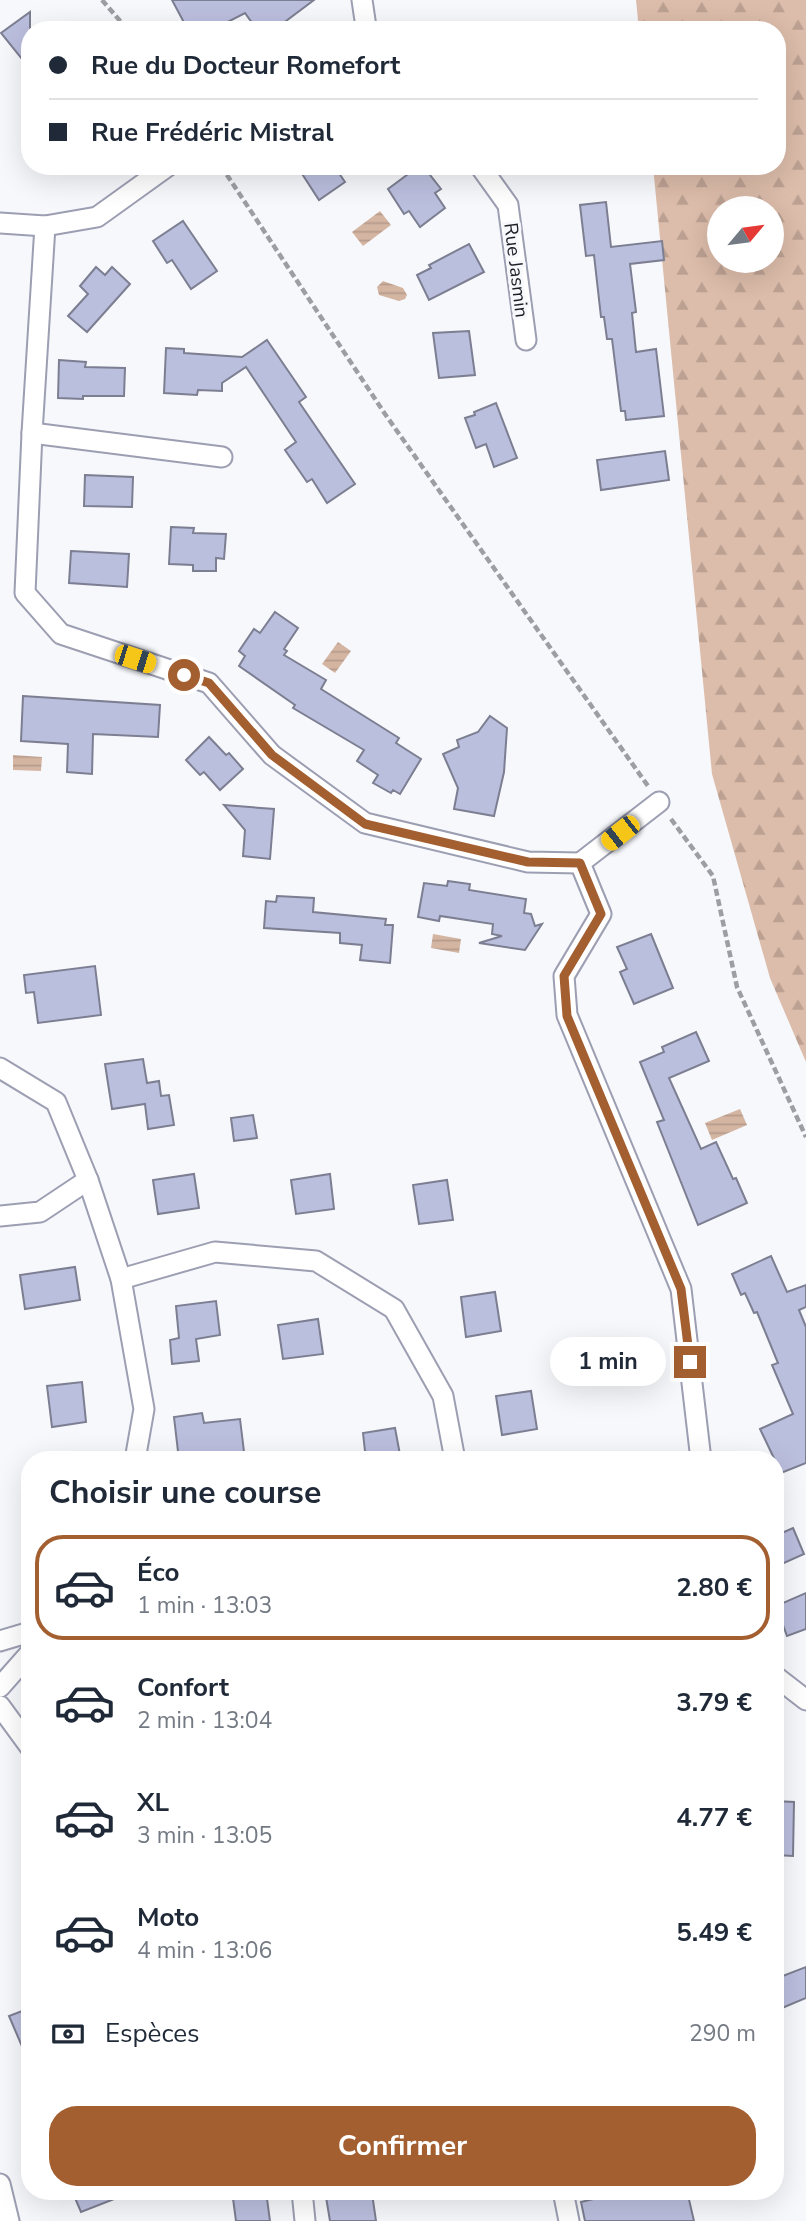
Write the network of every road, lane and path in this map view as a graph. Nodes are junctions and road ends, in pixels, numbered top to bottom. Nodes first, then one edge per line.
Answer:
1 (102, 0) edge
2 (362, 0) edge
3 (120, 21) edge
4 (364, 21) edge
5 (155, 175) edge
6 (226, 175) edge
7 (487, 175) edge
8 (0, 223) edge
9 (45, 226) junction
10 (526, 340) dead end
11 (32, 433) junction
12 (222, 457) dead end
13 (659, 802) junction
14 (580, 863) junction
15 (0, 1068) edge
16 (806, 1137) edge
17 (88, 1180) junction
18 (0, 1216) edge
19 (121, 1279) junction
20 (137, 1451) edge
21 (453, 1451) edge
22 (700, 1451) edge
23 (21, 1635) edge
24 (0, 1641) edge
25 (21, 1663) edge
26 (784, 1683) edge
27 (0, 1687) edge
28 (806, 1700) edge
29 (0, 1706) edge
30 (21, 1735) edge
31 (0, 2184) edge
32 (303, 2200) edge
33 (565, 2200) edge
34 (9, 2221) edge
35 (306, 2221) edge
36 (569, 2221) edge

1 - 3 path
2 - 4 street
5 - 9 street
6 - 13 path
7 - 10 street, Rue Jasmin
8 - 9 street
9 - 11 street
11 - 12 street
11 - 14 street
13 - 14 street
13 - 16 path
14 - 22 street
15 - 17 street
17 - 18 street
17 - 19 street
19 - 20 street
19 - 21 street
23 - 24 street
25 - 27 street
26 - 28 street
29 - 30 street
31 - 34 street
32 - 35 street
33 - 36 street

